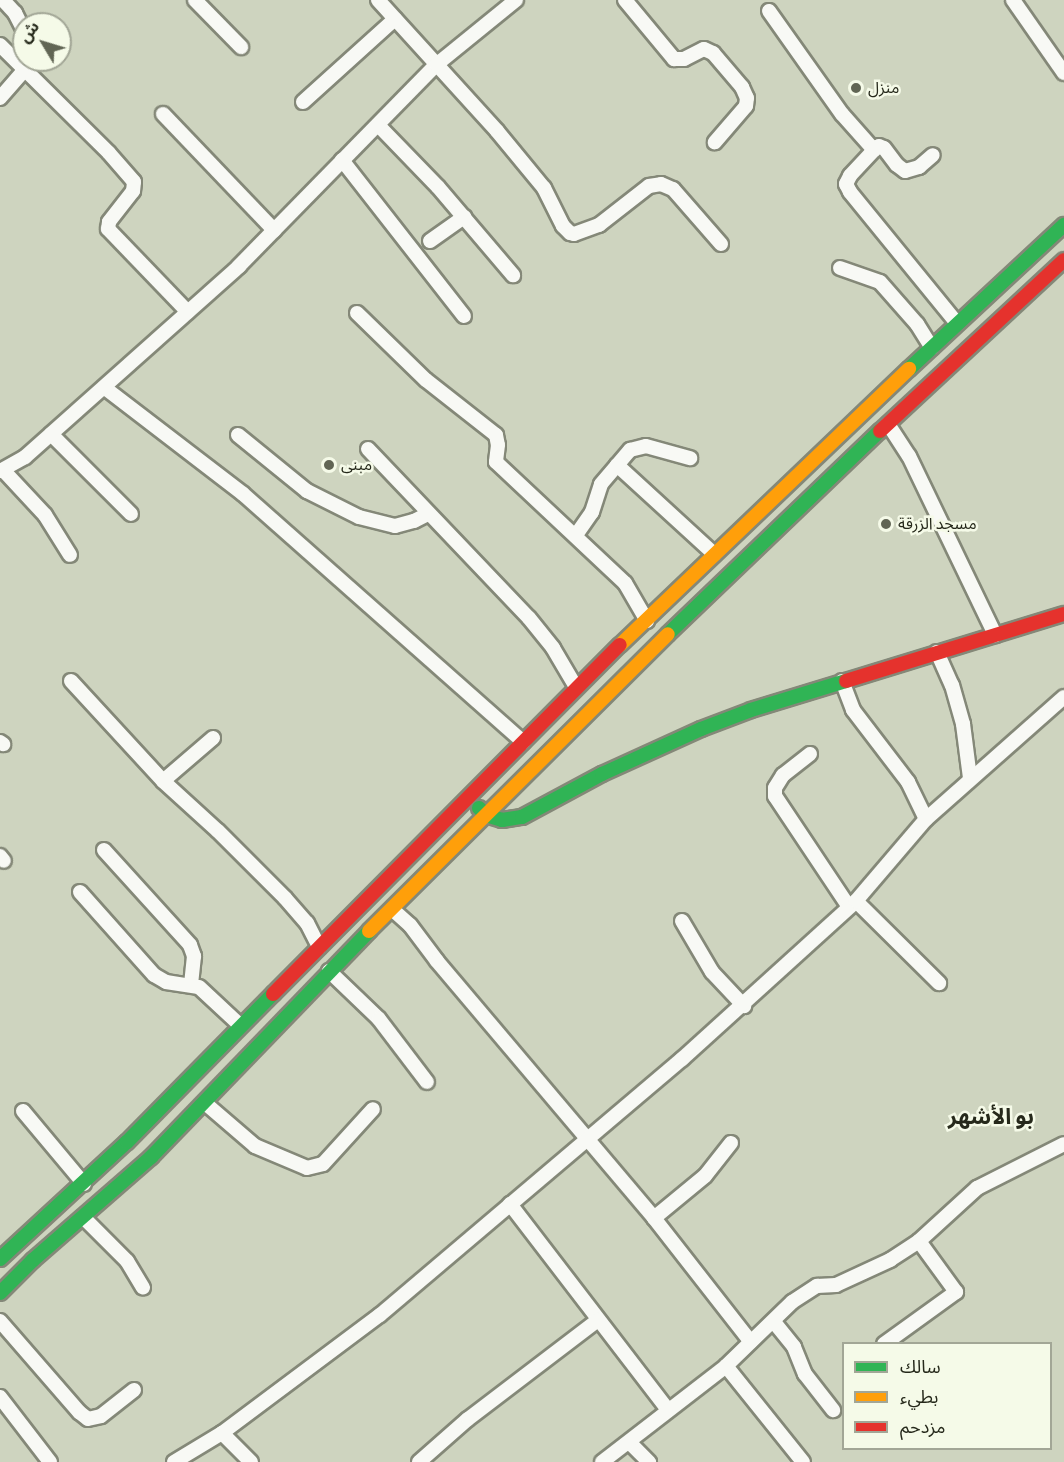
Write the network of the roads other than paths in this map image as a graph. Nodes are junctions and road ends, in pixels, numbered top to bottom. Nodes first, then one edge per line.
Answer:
1 (3, 0) edge
2 (195, 0) edge
3 (378, 0) edge
4 (516, 0) edge
5 (625, 0) edge
6 (1013, 0) edge
7 (770, 11) dead end
8 (14, 12) edge
9 (395, 19) junction
10 (241, 47) dead end
11 (436, 65) junction
12 (21, 72) edge
13 (34, 72) edge
14 (1064, 73) edge
15 (0, 98) edge
16 (303, 102) dead end
17 (163, 114) dead end
18 (378, 124) junction
19 (715, 142) dead end
20 (874, 150) junction
21 (933, 154) dead end
22 (342, 160) junction
23 (464, 217) junction
24 (1064, 225) edge
25 (274, 230) junction
26 (430, 241) dead end
27 (721, 244) dead end
28 (1064, 260) edge
29 (840, 268) dead end
30 (513, 275) dead end
31 (188, 312) junction
32 (357, 313) dead end
33 (464, 316) dead end
34 (957, 323) junction
35 (932, 348) junction
36 (105, 388) junction
37 (888, 424) junction
38 (51, 434) junction
39 (238, 435) dead end
40 (368, 449) dead end
41 (690, 458) dead end
42 (618, 465) junction
43 (2, 471) edge
44 (131, 514) dead end
45 (428, 514) junction
46 (576, 535) junction
47 (714, 554) junction
48 (70, 555) dead end
49 (1064, 614) edge
50 (647, 621) junction
51 (995, 635) junction
52 (937, 652) junction
53 (71, 681) dead end
54 (842, 681) junction
55 (576, 687) junction
56 (1064, 697) edge
57 (213, 738) dead end
58 (523, 741) junction
59 (810, 754) dead end
60 (970, 778) junction
61 (164, 782) junction
62 (468, 797) junction
63 (486, 815) junction
64 (926, 819) junction
65 (104, 850) dead end
66 (80, 892) dead end
67 (852, 904) junction
68 (392, 909) junction
69 (682, 921) dead end
70 (319, 946) junction
71 (329, 971) junction
72 (939, 983) dead end
73 (191, 985) junction
74 (744, 1006) junction
75 (241, 1026) junction
76 (427, 1082) dead end
77 (205, 1103) junction
78 (373, 1109) dead end
79 (23, 1111) dead end
80 (587, 1138) junction
81 (731, 1143) dead end
82 (1064, 1144) edge
83 (84, 1184) junction
84 (510, 1204) junction
85 (83, 1217) junction
86 (654, 1218) junction
87 (919, 1241) junction
88 (0, 1259) edge
89 (142, 1288) dead end
90 (0, 1293) edge
91 (598, 1320) junction
92 (0, 1321) edge
93 (774, 1322) junction
94 (751, 1342) junction
95 (887, 1342) edge
96 (726, 1366) junction
97 (134, 1390) dead end
98 (0, 1397) edge
99 (668, 1410) junction
100 (833, 1410) dead end
101 (222, 1432) junction
102 (630, 1443) junction
103 (50, 1462) edge
104 (174, 1462) edge
105 (250, 1462) edge
106 (419, 1462) edge
107 (602, 1462) edge
108 (649, 1462) edge
109 (803, 1462) edge

1 - 8 street
2 - 10 street
3 - 9 street
4 - 11 street
5 - 19 street
6 - 14 street
7 - 20 street
9 - 11 street
9 - 16 street
11 - 18 street
11 - 27 street
12 - 15 street
13 - 31 street
17 - 25 street
18 - 22 street
18 - 23 street
20 - 21 street
20 - 34 street
22 - 25 street
22 - 33 street
23 - 26 street
23 - 30 street
24 - 34 main road
25 - 31 street
28 - 37 main road
29 - 35 street
31 - 36 street
32 - 46 street
34 - 35 main road
35 - 47 main road
36 - 38 street
36 - 58 street
37 - 51 street
37 - 63 main road
38 - 43 street
38 - 44 street
39 - 45 street
40 - 45 street
41 - 42 street
42 - 46 street
42 - 47 street
43 - 48 street
45 - 55 street
46 - 50 street
47 - 50 main road
49 - 51 main road
50 - 55 main road
51 - 52 main road
52 - 54 main road
52 - 60 street
53 - 61 street
54 - 63 main road
54 - 64 street
55 - 58 main road
56 - 60 street
57 - 61 street
58 - 62 main road
59 - 67 street
60 - 64 street
61 - 70 street
62 - 63 main road
62 - 70 main road
63 - 68 main road
64 - 67 street
65 - 73 street
66 - 73 street
67 - 72 street
67 - 74 street
68 - 71 main road
68 - 80 street
69 - 74 street
70 - 75 main road
71 - 76 street
71 - 77 main road
73 - 75 street
74 - 80 street
75 - 83 main road
77 - 78 street
77 - 85 main road
79 - 83 street
80 - 84 street
80 - 86 street
81 - 86 street
82 - 87 street
83 - 88 main road
84 - 91 street
84 - 101 street
85 - 89 street
85 - 90 main road
86 - 94 street
87 - 93 street
87 - 95 street
91 - 99 street
91 - 106 street
92 - 97 street
93 - 94 street
93 - 100 street
94 - 96 street
96 - 99 street
96 - 109 street
98 - 103 street
99 - 102 street
101 - 104 street
101 - 105 street
102 - 107 street
102 - 108 street

